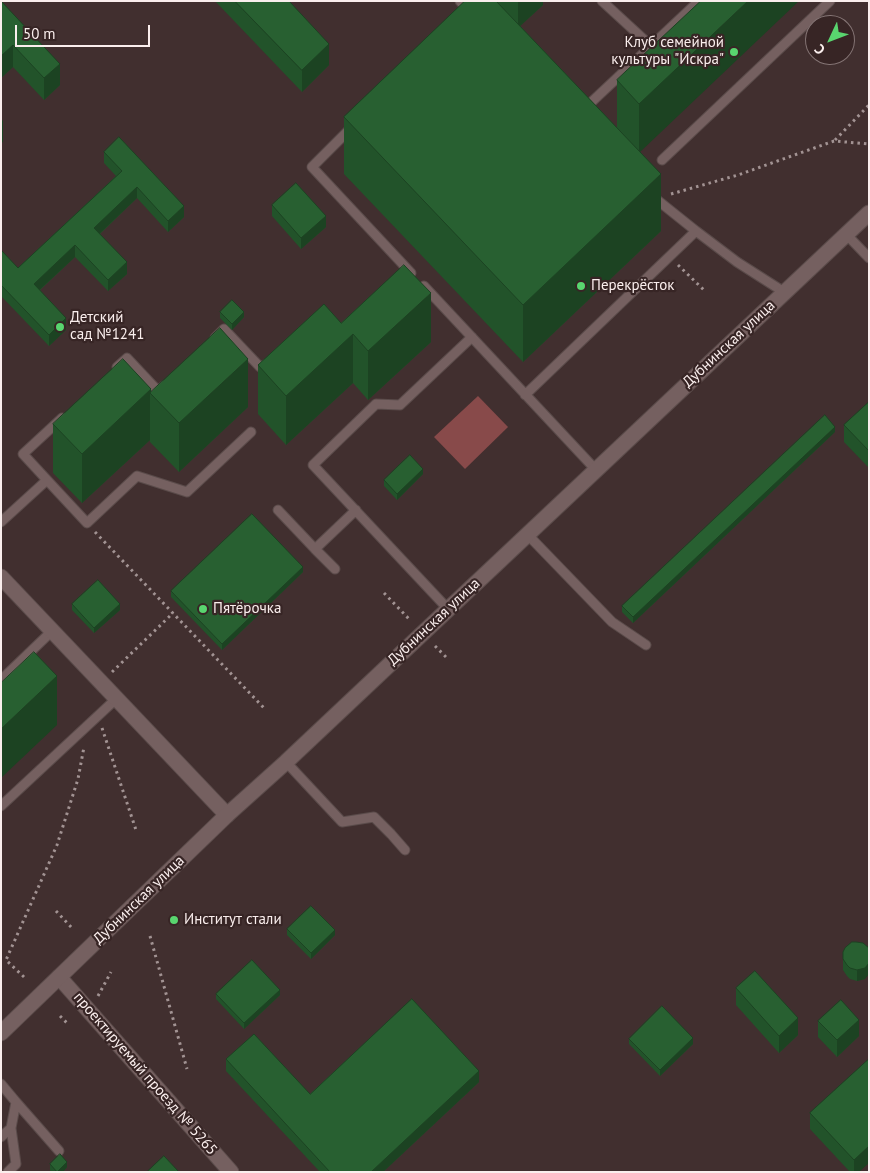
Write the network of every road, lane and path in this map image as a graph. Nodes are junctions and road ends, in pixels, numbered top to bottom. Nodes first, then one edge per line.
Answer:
1 (460, 1) edge
2 (602, 1) edge
3 (699, 1) edge
4 (830, 1) edge
5 (477, 20) edge
6 (651, 46) junction
7 (869, 105) edge
8 (576, 118) edge
9 (360, 120) edge
10 (834, 141) junction
11 (869, 144) edge
12 (662, 160) dead end
13 (647, 192) edge
14 (655, 198) junction
15 (869, 213) edge
16 (696, 231) junction
17 (846, 234) junction
18 (669, 257) junction
19 (869, 258) edge
20 (706, 292) dead end
21 (784, 292) junction
22 (472, 337) junction
23 (211, 342) edge
24 (277, 358) edge
25 (113, 371) edge
26 (171, 379) edge
27 (525, 395) junction
28 (71, 409) edge
29 (251, 432) dead end
30 (596, 470) junction
31 (47, 480) junction
32 (278, 510) dead end
33 (356, 510) junction
34 (1, 522) edge
35 (87, 523) junction
36 (528, 534) junction
37 (315, 549) junction
38 (334, 569) dead end
39 (1, 577) edge
40 (384, 593) dead end
41 (448, 609) junction
42 (173, 614) junction
43 (410, 620) dead end
44 (52, 631) junction
45 (646, 645) dead end
46 (435, 646) dead end
47 (447, 658) dead end
48 (1, 680) edge
49 (101, 682) junction
50 (116, 698) junction
51 (264, 708) dead end
52 (98, 715) junction
53 (88, 724) junction
54 (286, 762) junction
55 (1, 806) edge
56 (228, 815) junction
57 (136, 830) dead end
58 (405, 850) dead end
59 (56, 910) dead end
60 (72, 928) dead end
61 (150, 936) dead end
62 (111, 972) dead end
63 (24, 977) dead end
64 (59, 977) junction
65 (98, 996) dead end
66 (60, 1016) dead end
67 (67, 1023) dead end
68 (1, 1033) edge
69 (187, 1069) dead end
70 (1, 1084) edge
71 (16, 1102) junction
72 (11, 1128) junction
73 (1, 1137) edge
74 (59, 1151) dead end
75 (8, 1172) edge
76 (231, 1172) edge

1 - 5 lane
2 - 6 lane
3 - 6 lane
4 - 12 lane
6 - 8 lane
7 - 10 path
9 - 22 lane
10 - 11 path
10 - 14 path
13 - 14 lane
14 - 16 lane
15 - 17 street, Дубнинская улица
16 - 18 lane
16 - 21 lane
17 - 19 lane
17 - 21 street, Дубнинская улица
18 - 20 path
18 - 27 lane
21 - 30 street, Дубнинская улица
22 - 27 lane
22 - 33 lane
23 - 24 lane
25 - 26 lane
27 - 30 lane
28 - 31 lane
29 - 35 lane
30 - 36 street, Дубнинская улица
31 - 34 lane
31 - 35 lane
32 - 37 lane
33 - 37 lane
33 - 41 lane
35 - 42 path
36 - 41 street, Дубнинская улица
36 - 45 lane
37 - 38 lane
39 - 44 street
40 - 43 path
41 - 54 street, Дубнинская улица
42 - 49 path
42 - 51 path
44 - 48 lane
44 - 49 street
46 - 47 path
49 - 50 street
50 - 52 lane
50 - 56 street
52 - 53 lane
52 - 57 path
53 - 55 lane
53 - 63 path
54 - 56 street, Дубнинская улица
54 - 58 lane
56 - 64 street, Дубнинская улица
59 - 60 path
61 - 69 path
62 - 65 path
64 - 68 street, Дубнинская улица
64 - 76 street, проектируемый проезд № 5265
66 - 67 path
70 - 71 lane
71 - 72 lane
71 - 74 lane
72 - 73 lane
72 - 75 lane

